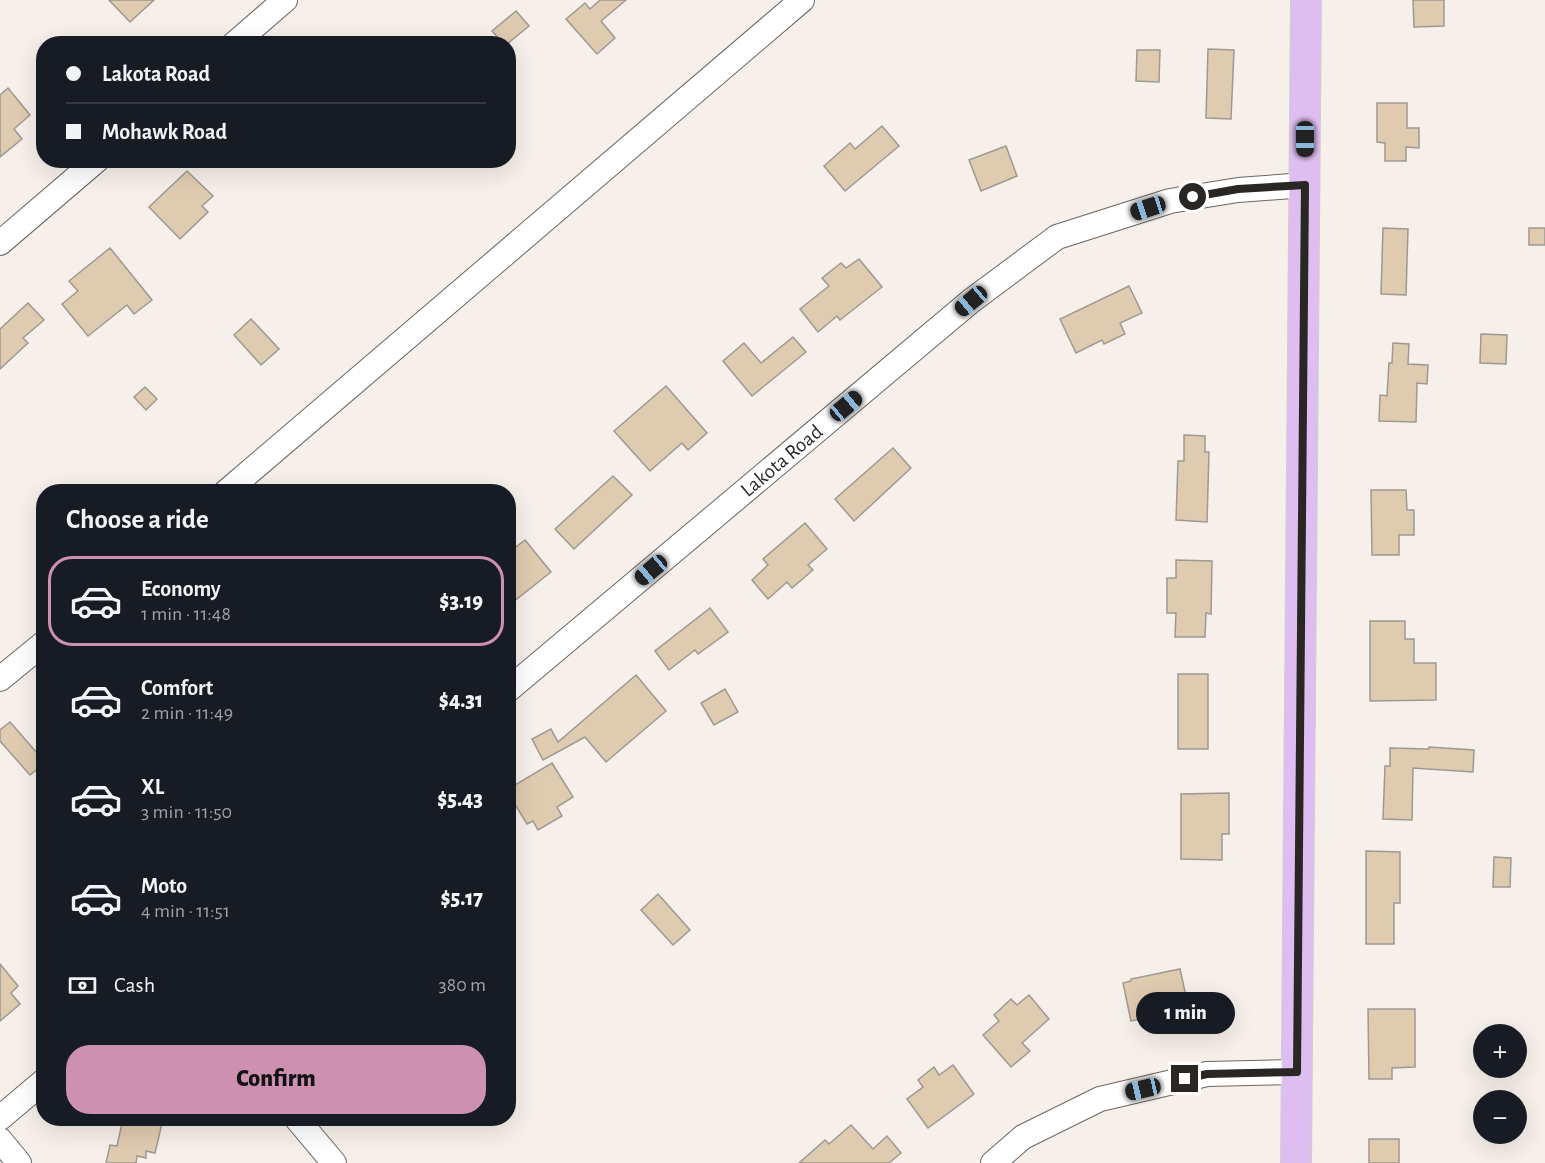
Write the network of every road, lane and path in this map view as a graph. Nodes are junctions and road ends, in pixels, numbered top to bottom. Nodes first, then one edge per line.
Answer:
1 (285, 0) edge
2 (802, 0) edge
3 (1306, 0) edge
4 (243, 36) edge
5 (88, 168) edge
6 (1305, 185) junction
7 (0, 243) edge
8 (235, 484) edge
9 (36, 650) edge
10 (0, 679) edge
11 (516, 683) edge
12 (1297, 1072) junction
13 (36, 1088) edge
14 (0, 1118) edge
15 (303, 1126) edge
16 (0, 1140) edge
17 (19, 1163) edge
18 (334, 1163) edge
19 (993, 1163) edge
20 (1296, 1163) edge

1 - 4 street
2 - 8 street
3 - 6 main road
5 - 7 street
6 - 11 street, Lakota Road
6 - 12 main road
9 - 10 street
12 - 19 street
12 - 20 main road
13 - 14 street
15 - 18 street
16 - 17 street

